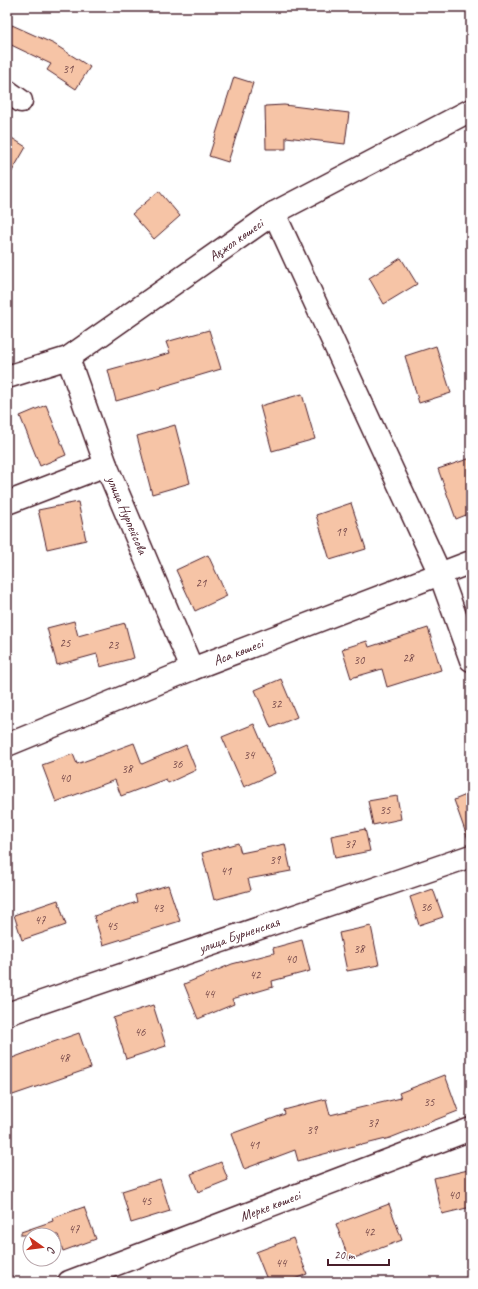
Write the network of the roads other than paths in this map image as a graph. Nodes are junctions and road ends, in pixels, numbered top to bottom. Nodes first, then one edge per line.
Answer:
1 (471, 110) edge
2 (274, 213) junction
3 (68, 358) junction
4 (7, 377) edge
5 (106, 465) junction
6 (7, 503) edge
7 (471, 562) edge
8 (440, 574) junction
9 (471, 660) edge
10 (192, 669) junction
11 (7, 745) edge
12 (471, 856) edge
13 (7, 1014) edge
14 (471, 1129) edge
15 (69, 1282) edge

1 - 2 street, Ақжол көшесі
2 - 3 street, Ақжол көшесі
2 - 8 street
3 - 4 street, Ақжол көшесі
3 - 5 street, улица Нурпейсова
5 - 6 street
5 - 10 street, улица Нурпейсова
7 - 8 street, Аса көшесі
8 - 9 street
8 - 10 street, Аса көшесі
10 - 11 street, Аса көшесі
12 - 13 street, улица Бурненская
14 - 15 street, Мерке көшесі

